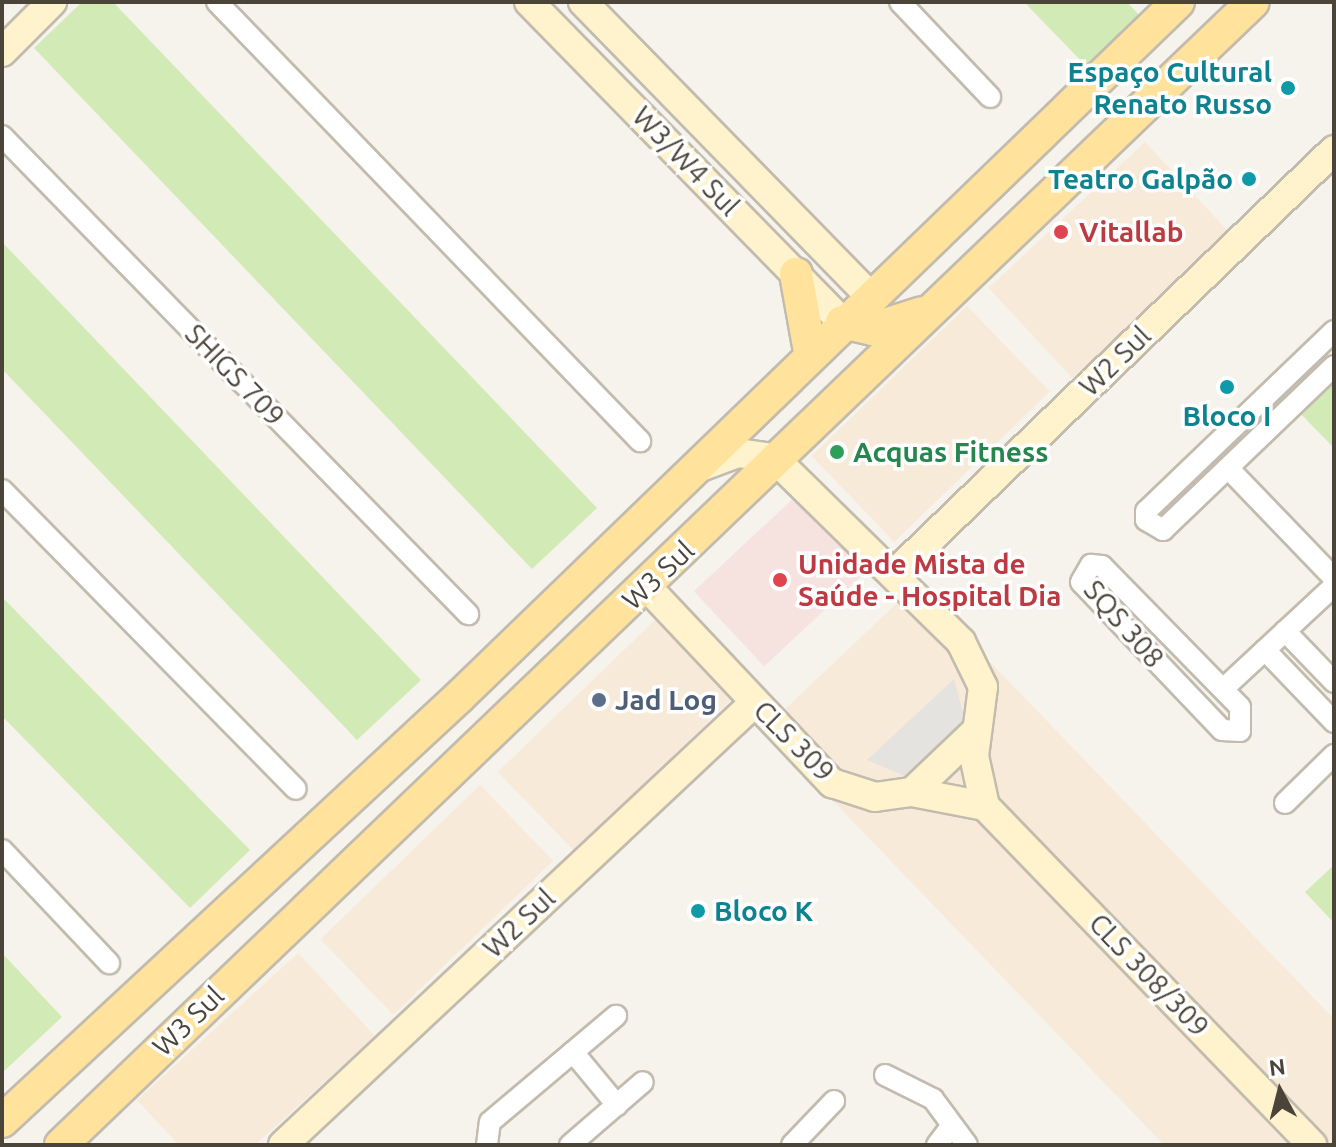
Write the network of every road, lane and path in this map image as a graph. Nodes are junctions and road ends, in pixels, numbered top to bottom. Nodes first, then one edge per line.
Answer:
1 (52, 2) edge
2 (217, 2) edge
3 (529, 2) edge
4 (573, 2) edge
5 (583, 2) edge
6 (900, 2) edge
7 (1178, 2) edge
8 (1253, 2) edge
9 (552, 23) junction
10 (2, 52) edge
11 (660, 84) junction
12 (990, 97) dead end
13 (638, 112) junction
14 (691, 114) junction
15 (2, 136) edge
16 (665, 140) junction
17 (1334, 150) edge
18 (796, 274) junction
19 (870, 296) junction
20 (928, 311) junction
21 (842, 322) junction
22 (1334, 331) edge
23 (810, 352) junction
24 (1334, 366) edge
25 (640, 441) dead end
26 (780, 462) junction
27 (1228, 468) junction
28 (678, 479) junction
29 (2, 490) edge
30 (896, 572) junction
31 (1334, 578) edge
32 (1334, 586) edge
33 (647, 587) junction
34 (468, 614) dead end
35 (1285, 631) junction
36 (1265, 650) junction
37 (1334, 682) edge
38 (1223, 689) junction
39 (459, 697) junction
40 (755, 702) junction
41 (1334, 722) edge
42 (977, 730) junction
43 (477, 743) junction
44 (1334, 755) edge
45 (296, 789) dead end
46 (912, 792) junction
47 (1285, 803) dead end
48 (985, 806) junction
49 (2, 850) edge
50 (109, 963) dead end
51 (616, 1016) dead end
52 (573, 1052) junction
53 (885, 1075) dead end
54 (643, 1082) dead end
55 (834, 1101) dead end
56 (617, 1105) junction
57 (2, 1121) edge
58 (950, 1128) junction
59 (61, 1145) edge
60 (283, 1145) edge
61 (487, 1145) edge
62 (570, 1145) edge
63 (792, 1145) edge
64 (937, 1145) edge
65 (967, 1145) edge
66 (1312, 1145) edge

1 - 10 street
2 - 25 street
3 - 9 street, W3/W4 Sul
4 - 9 street
5 - 11 street, W3/W4 Sul
6 - 12 street
7 - 19 main road, W3 Sul
8 - 20 main road, W3 Sul
9 - 13 street, W3/W4 Sul
11 - 13 street
11 - 14 street, W3/W4 Sul
13 - 16 street, W3/W4 Sul
14 - 16 street
14 - 19 street, W3/W4 Sul
15 - 34 street, SHIGS 709
16 - 18 street, W3/W4 Sul
17 - 30 street, W2 Sul
18 - 21 street, W3/W4 Sul
18 - 23 main road
19 - 21 main road, W3 Sul
20 - 21 main road
20 - 26 main road, W3 Sul
21 - 23 main road, W3 Sul
22 - 27 street
23 - 28 main road, W3 Sul
24 - 27 street
26 - 28 street
26 - 30 street
26 - 33 main road, W3 Sul
27 - 31 street
28 - 39 main road, W3 Sul
29 - 45 street
30 - 42 street
32 - 35 street
33 - 40 street, CLS 309
33 - 43 main road, W3 Sul
35 - 36 street
35 - 37 street
36 - 38 street
36 - 41 street
38 - 38 street, SQS 308
39 - 43 main road
39 - 57 main road, W3 Sul
40 - 46 street, CLS 309
40 - 60 street, W2 Sul
42 - 46 street
42 - 48 street
43 - 59 main road, W3 Sul
44 - 47 street
46 - 48 street, CLS 309
48 - 66 street, CLS 308/309
49 - 50 street
51 - 52 street
52 - 56 street
52 - 61 street
53 - 58 street
54 - 56 street
55 - 63 street
56 - 62 street
58 - 64 street
58 - 65 street

